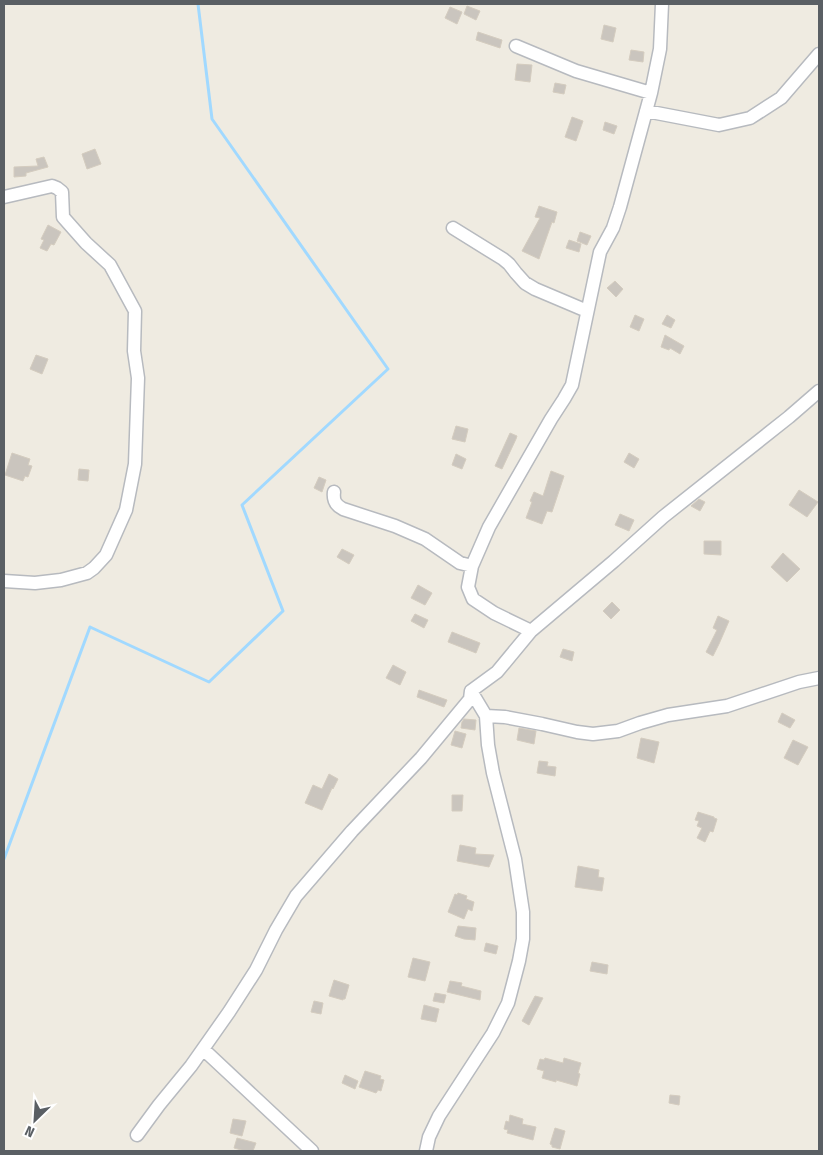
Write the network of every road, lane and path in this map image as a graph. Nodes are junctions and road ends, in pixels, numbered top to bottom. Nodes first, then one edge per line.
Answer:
1 (662, 4) edge
2 (516, 46) dead end
3 (819, 54) edge
4 (651, 92) junction
5 (646, 111) junction
6 (4, 197) edge
7 (453, 228) dead end
8 (587, 312) junction
9 (819, 391) edge
10 (334, 492) dead end
11 (472, 566) junction
12 (4, 582) edge
13 (531, 632) junction
14 (819, 678) edge
15 (471, 691) junction
16 (486, 716) junction
17 (204, 1049) junction
18 (137, 1135) dead end
19 (312, 1151) edge
20 (426, 1151) edge

1 - 4 street
2 - 4 street
3 - 5 street
4 - 5 street
5 - 8 street
6 - 12 street
7 - 8 street
8 - 11 street
9 - 13 street
10 - 11 street
11 - 13 street
13 - 15 street
14 - 16 street
15 - 16 street
15 - 17 street
16 - 20 street
17 - 18 street
17 - 19 street

